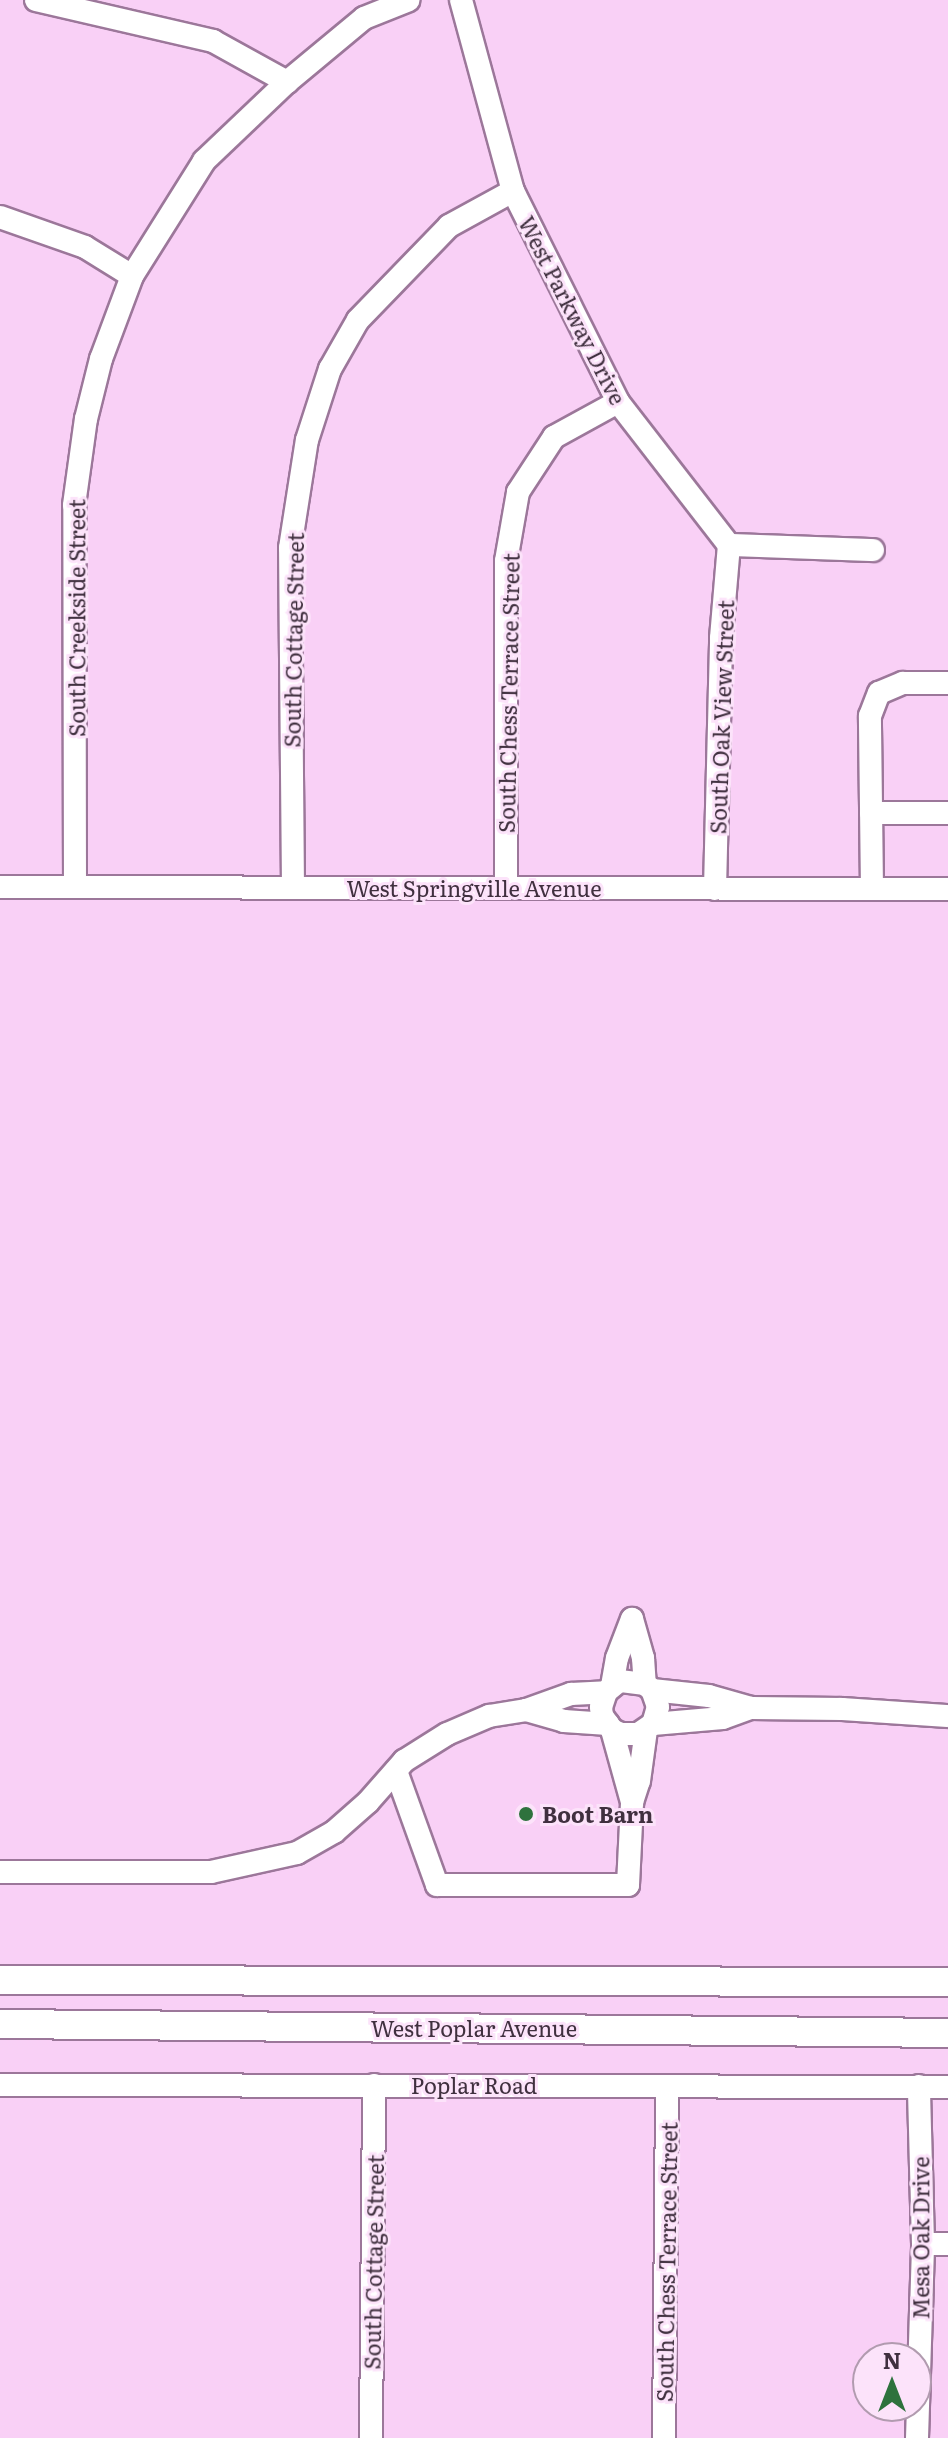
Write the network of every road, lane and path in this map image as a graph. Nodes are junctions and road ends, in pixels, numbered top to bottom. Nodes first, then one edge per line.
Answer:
1 (36, 0) edge
2 (409, 0) edge
3 (461, 0) edge
4 (287, 82) junction
5 (513, 191) junction
6 (0, 217) edge
7 (132, 276) junction
8 (618, 402) junction
9 (729, 545) junction
10 (873, 550) dead end
11 (948, 683) edge
12 (871, 813) junction
13 (948, 813) edge
14 (0, 887) edge
15 (75, 887) junction
16 (293, 888) junction
17 (506, 888) junction
18 (715, 889) junction
19 (872, 889) junction
20 (948, 889) edge
21 (648, 1687) junction
22 (609, 1689) junction
23 (751, 1708) junction
24 (526, 1710) junction
25 (948, 1716) edge
26 (610, 1727) junction
27 (650, 1727) junction
28 (396, 1771) junction
29 (632, 1802) junction
30 (0, 1872) edge
31 (0, 1980) edge
32 (948, 1982) edge
33 (0, 2024) edge
34 (948, 2033) edge
35 (0, 2085) edge
36 (374, 2085) junction
37 (667, 2086) junction
38 (919, 2086) junction
39 (948, 2087) edge
40 (923, 2244) junction
41 (948, 2244) edge
42 (371, 2438) edge
43 (664, 2438) edge
44 (917, 2438) edge

1 - 4 street
2 - 4 street, South Creekside Street
3 - 5 street, West Parkway Drive
4 - 7 street, South Creekside Street
5 - 8 street, West Parkway Drive
5 - 16 street, South Cottage Street
6 - 7 street
7 - 15 street, South Creekside Street
8 - 9 street, West Parkway Drive
8 - 17 street, South Chess Terrace Street
9 - 10 street
9 - 18 street, South Oak View Street
11 - 12 street
12 - 13 street
12 - 19 street
14 - 15 street, West Springville Avenue
15 - 16 street, West Springville Avenue
16 - 17 street, West Springville Avenue
17 - 18 street, West Springville Avenue
18 - 19 street, West Springville Avenue
19 - 20 street, West Springville Avenue
21 - 22 street
21 - 22 street
21 - 23 street
21 - 27 street
22 - 24 street
22 - 26 street
23 - 25 street
23 - 27 street
24 - 26 street
24 - 28 street
26 - 27 street
26 - 29 street
27 - 29 street
28 - 29 street
28 - 30 street
31 - 32 main road
33 - 34 main road, West Poplar Avenue
35 - 36 street, Poplar Road
36 - 37 street, Poplar Road
36 - 42 street, South Cottage Street
37 - 38 street, Poplar Road
37 - 43 street, South Chess Terrace Street
38 - 39 street, Poplar Road
38 - 40 street, Mesa Oak Drive
40 - 41 street
40 - 44 street, Mesa Oak Drive

